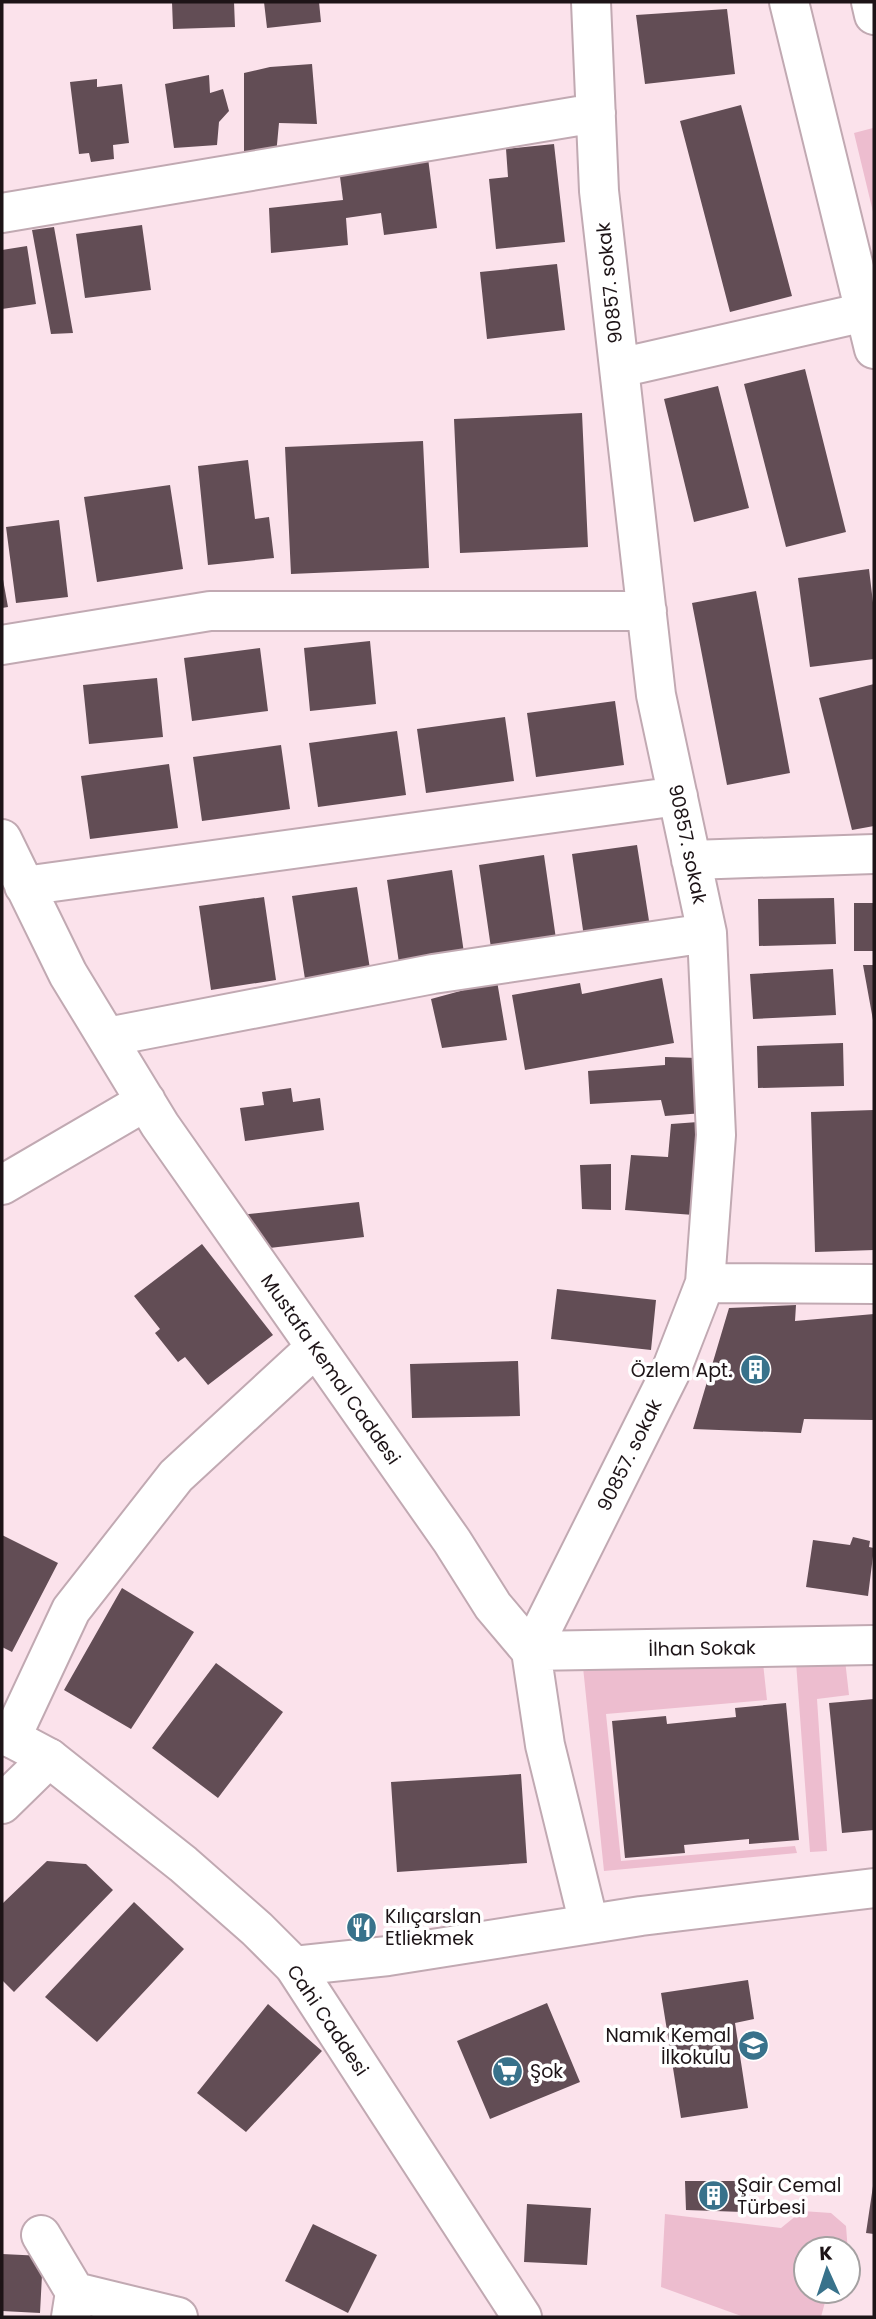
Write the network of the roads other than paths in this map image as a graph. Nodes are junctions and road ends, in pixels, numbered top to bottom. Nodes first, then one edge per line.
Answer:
1 (591, 2) edge
2 (789, 2) edge
3 (871, 2) edge
4 (874, 15) edge
5 (596, 113) junction
6 (2, 212) edge
7 (865, 312) junction
8 (874, 349) edge
9 (619, 368) junction
10 (646, 611) junction
11 (2, 645) edge
12 (678, 796) junction
13 (2, 839) edge
14 (874, 854) edge
15 (691, 860) junction
16 (23, 886) junction
17 (707, 933) junction
18 (107, 1037) junction
19 (146, 1101) junction
20 (2, 1185) edge
21 (705, 1283) junction
22 (874, 1284) edge
23 (316, 1347) junction
24 (874, 1645) edge
25 (531, 1651) junction
26 (6, 1736) edge
27 (49, 1758) junction
28 (2, 1804) edge
29 (874, 1888) edge
30 (589, 1924) junction
31 (293, 1966) junction
32 (41, 2235) dead end
33 (73, 2305) edge
34 (178, 2317) edge
35 (522, 2317) edge

1 - 5 street, 90857. sokak
2 - 7 street
3 - 4 street
5 - 6 street
5 - 9 street, 90857. sokak
7 - 8 street
7 - 9 street
9 - 10 street, 90857. sokak
10 - 11 street
10 - 12 street, 90857. sokak
12 - 15 street, 90857. sokak
12 - 16 street
13 - 16 street, Mustafa Kemal Caddesi
14 - 15 street
15 - 17 street, 90857. sokak
16 - 18 street, Mustafa Kemal Caddesi
17 - 18 street
17 - 21 street, 90857. sokak
18 - 19 street, Mustafa Kemal Caddesi
19 - 20 street
19 - 23 street, Mustafa Kemal Caddesi
21 - 22 street
21 - 25 street, 90857. sokak
23 - 25 street, Mustafa Kemal Caddesi
23 - 26 street
24 - 25 street, İlhan Sokak
25 - 30 street
26 - 27 street, Cahi Caddesi
27 - 28 street
27 - 31 street, Cahi Caddesi
29 - 30 street
30 - 31 street
31 - 35 street, Cahi Caddesi
32 - 33 street
33 - 34 street

